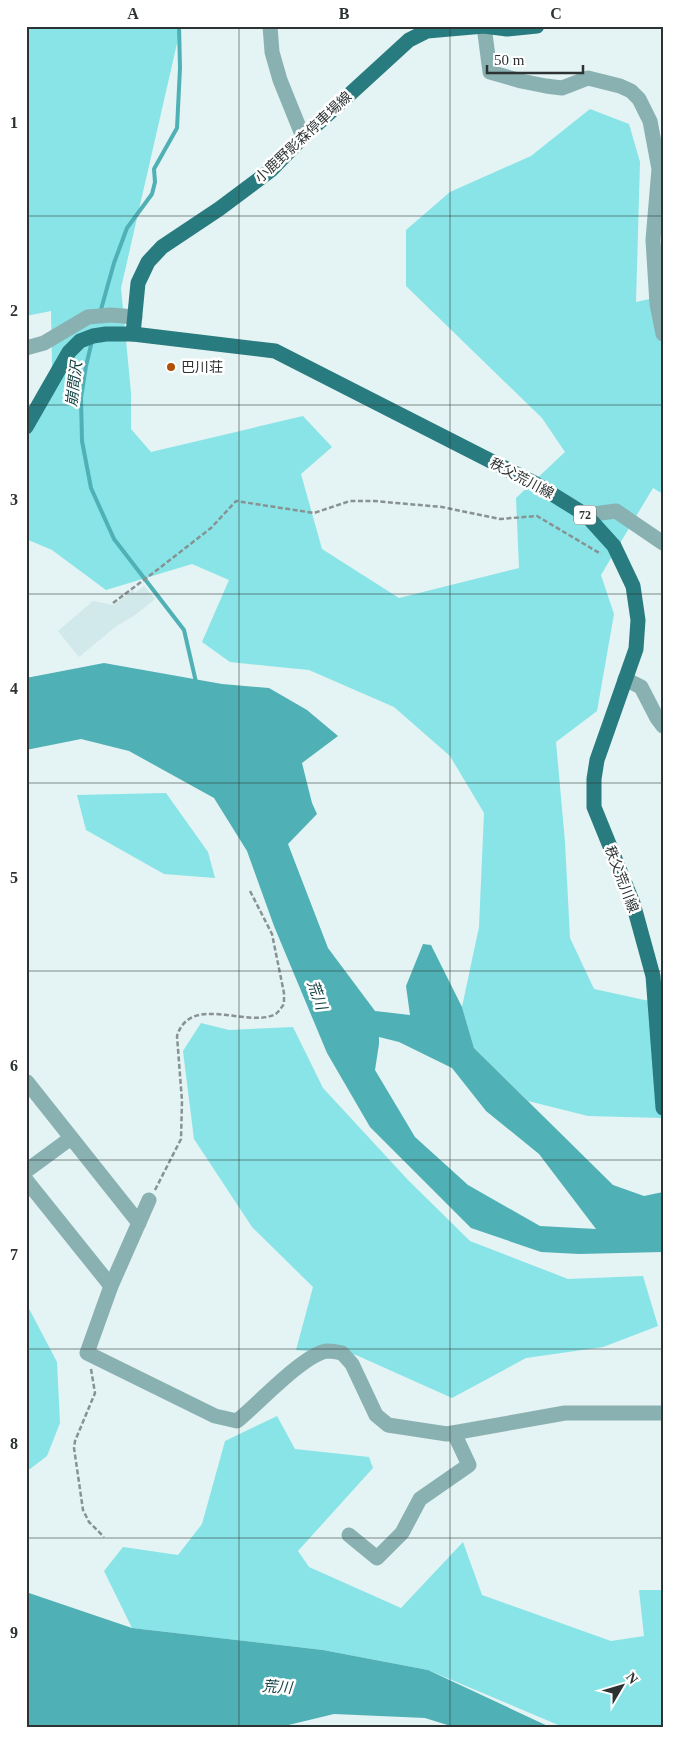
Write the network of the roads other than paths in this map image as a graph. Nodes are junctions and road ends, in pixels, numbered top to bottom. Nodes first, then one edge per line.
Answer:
1 (270, 26) edge
2 (484, 26) edge
3 (537, 26) edge
4 (303, 137) junction
5 (135, 317) junction
6 (133, 334) junction
7 (663, 334) edge
8 (26, 348) edge
9 (26, 427) edge
10 (586, 515) junction
11 (663, 543) edge
12 (625, 679) junction
13 (663, 726) edge
14 (658, 978) edge
15 (27, 1082) edge
16 (663, 1108) edge
17 (70, 1138) junction
18 (26, 1171) edge
19 (26, 1180) edge
20 (149, 1200) road end
21 (139, 1223) junction
22 (111, 1286) junction
23 (663, 1413) edge
24 (454, 1433) junction
25 (349, 1535) dead end

1 - 4 street
2 - 3 main road, 小鹿野影森停車場線
2 - 4 main road, 小鹿野影森停車場線
2 - 7 street
4 - 5 main road, 小鹿野影森停車場線
5 - 6 main road, 小鹿野影森停車場線
5 - 8 street
6 - 9 main road, 秩父荒川線 / 72
6 - 10 main road, 秩父荒川線 / 72
10 - 11 street
10 - 12 main road, 秩父荒川線 / 72
12 - 13 street
12 - 14 main road, 秩父荒川線 / 72
14 - 16 main road
15 - 17 street
17 - 18 street
17 - 21 street
19 - 22 street
20 - 21 street
21 - 22 street
22 - 24 street
23 - 24 street
24 - 25 street

